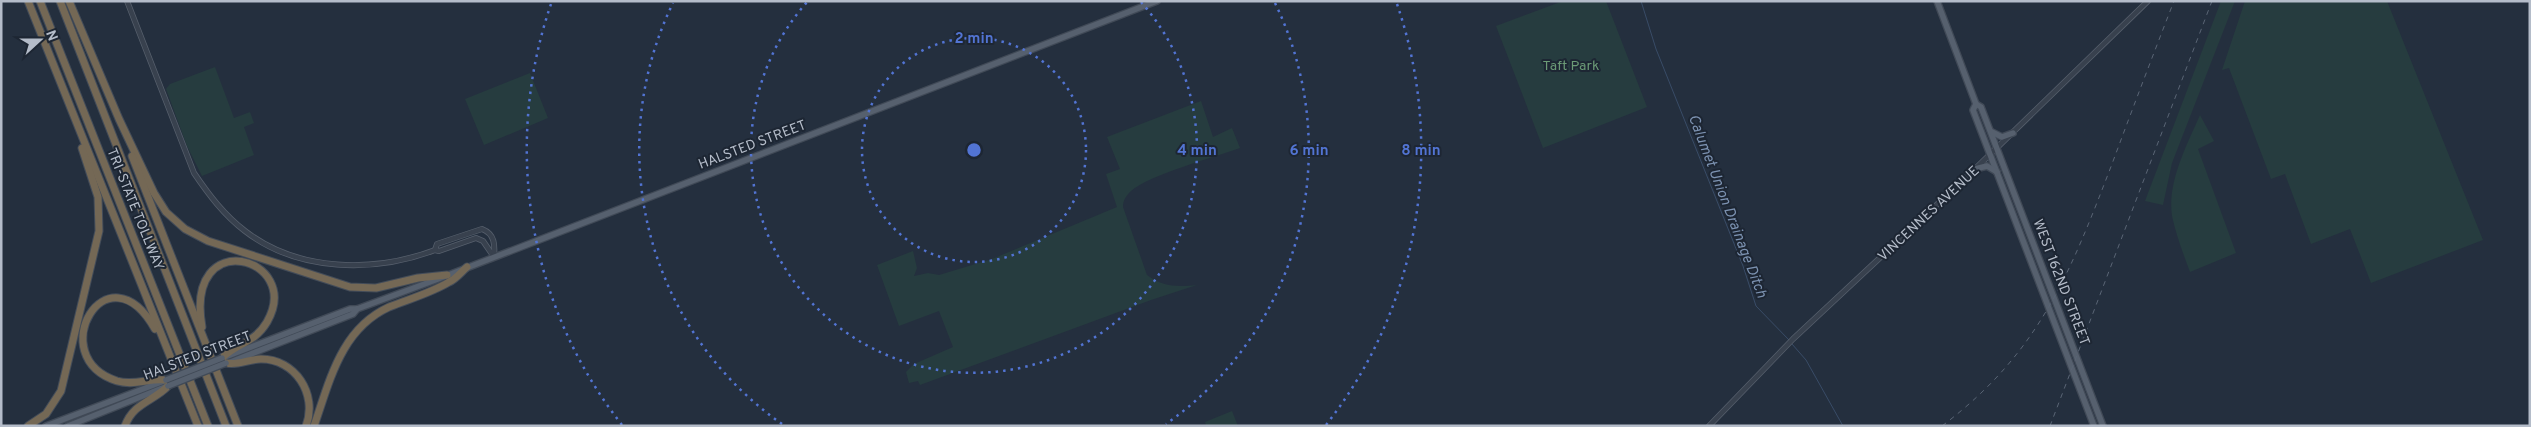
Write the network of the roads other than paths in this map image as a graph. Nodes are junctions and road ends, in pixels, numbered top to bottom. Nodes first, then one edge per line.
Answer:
1 (28, 1) edge
2 (40, 1) edge
3 (60, 1) edge
4 (69, 1) edge
5 (127, 1) edge
6 (1157, 1) edge
7 (1937, 1) edge
8 (2148, 1) edge
9 (56, 69) junction
10 (1976, 104) junction
11 (119, 119) junction
12 (1991, 131) junction
13 (2013, 133) junction
14 (1997, 148) junction
15 (1990, 154) junction
16 (1976, 168) junction
17 (1997, 172) junction
18 (435, 250) junction
19 (494, 257) junction
20 (467, 268) junction
21 (447, 275) junction
22 (2067, 329) junction
23 (2058, 333) junction
24 (207, 349) junction
25 (172, 360) junction
26 (224, 361) junction
27 (167, 383) junction
28 (185, 394) junction
29 (225, 395) junction
30 (28, 426) edge
31 (46, 426) edge
32 (68, 426) edge
33 (125, 426) edge
34 (193, 426) edge
35 (198, 426) edge
36 (208, 426) edge
37 (226, 426) edge
38 (238, 426) edge
39 (244, 426) edge
40 (306, 426) edge
41 (314, 426) edge
42 (1709, 426) edge
43 (2094, 426) edge
44 (2103, 426) edge

1 - 9 highway
2 - 36 highway, TRI-STATE TOLLWAY
3 - 37 highway, TRI-STATE TOLLWAY
4 - 11 highway
5 - 18 street
6 - 19 main road, HALSTED STREET
7 - 10 main road
8 - 13 street, VINCENNES AVENUE
9 - 25 highway
9 - 30 highway
10 - 12 main road, WEST 162ND STREET
10 - 15 main road, WEST 162ND STREET
11 - 21 highway
11 - 24 highway
12 - 13 main road
12 - 14 main road, WEST 162ND STREET
13 - 14 street, VINCENNES AVENUE
14 - 15 street, VINCENNES AVENUE
14 - 22 main road, WEST 162ND STREET
15 - 16 street, VINCENNES AVENUE
15 - 17 main road, WEST 162ND STREET
16 - 17 main road
16 - 42 street, VINCENNES AVENUE
17 - 23 main road, WEST 162ND STREET
18 - 19 street
18 - 19 street
19 - 20 main road, HALSTED STREET
20 - 21 main road, HALSTED STREET
20 - 41 highway
21 - 26 main road, HALSTED STREET
22 - 23 main road
22 - 44 main road, WEST 162ND STREET
23 - 43 main road, WEST 162ND STREET
24 - 26 highway
24 - 29 highway
25 - 27 highway
25 - 28 highway
26 - 27 main road, HALSTED STREET, bridge
26 - 40 highway
27 - 31 main road, HALSTED STREET
27 - 32 main road, HALSTED STREET
27 - 33 highway
28 - 34 highway
28 - 35 highway
29 - 38 highway
29 - 39 highway

